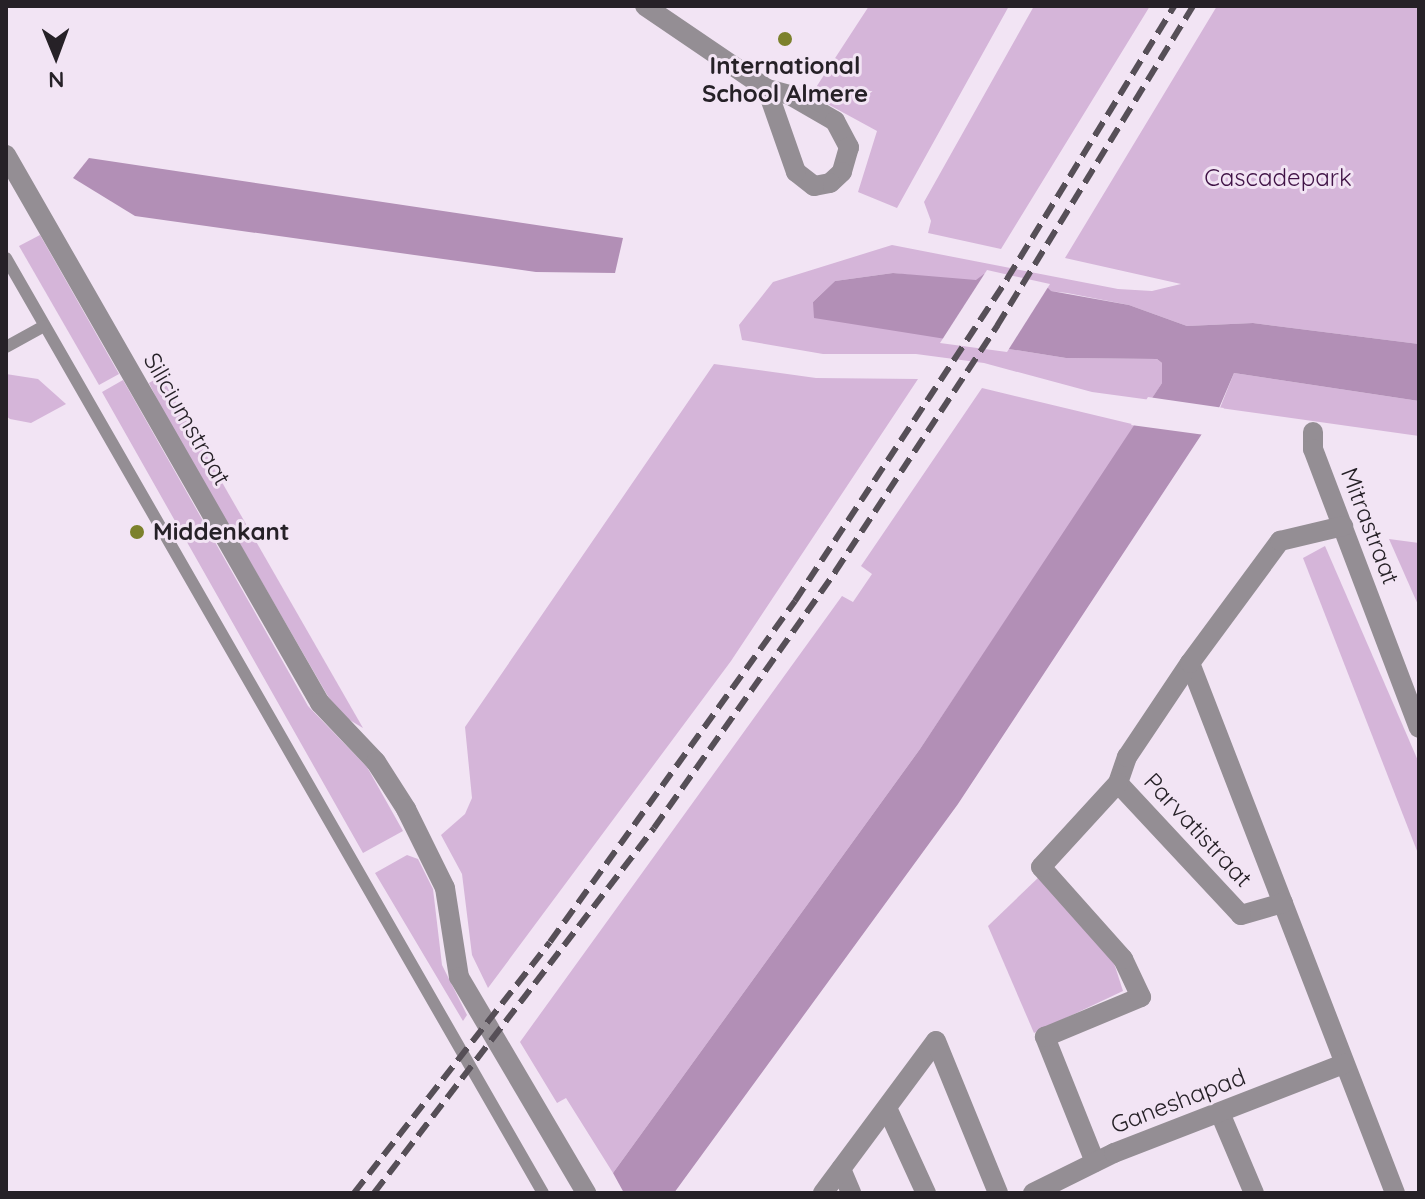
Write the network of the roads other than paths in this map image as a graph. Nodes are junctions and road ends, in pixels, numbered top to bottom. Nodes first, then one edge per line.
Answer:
1 (645, 6) edge
2 (767, 89) junction
3 (6, 155) edge
4 (6, 258) edge
5 (44, 326) junction
6 (6, 347) edge
7 (1313, 432) dead end
8 (1343, 526) junction
9 (1190, 663) junction
10 (1419, 728) edge
11 (1118, 783) junction
12 (1283, 903) junction
13 (1344, 1064) junction
14 (887, 1108) junction
15 (1220, 1113) junction
16 (1095, 1162) junction
17 (841, 1169) junction
18 (543, 1193) edge
19 (586, 1193) edge
20 (823, 1193) edge
21 (851, 1193) edge
22 (926, 1193) edge
23 (998, 1193) edge
24 (1033, 1193) edge
25 (1254, 1193) edge
26 (1395, 1193) edge

1 - 2 street
2 - 2 street
3 - 19 street, Siliciumstraat
4 - 5 lane
5 - 6 lane
5 - 18 lane
7 - 8 street, Mitrastraat
8 - 9 street, Parvatistraat
8 - 10 street, Mitrastraat
9 - 11 street, Parvatistraat
9 - 12 street, Parvatistraat
11 - 12 street, Parvatistraat
11 - 16 street
12 - 13 street, Parvatistraat
13 - 15 street, Ganeshapad
13 - 26 street, Parvatistraat
14 - 17 street
14 - 22 street
14 - 23 street
15 - 16 street, Ganeshapad
15 - 25 street
16 - 24 street, Ganeshapad
17 - 20 street
17 - 21 street

